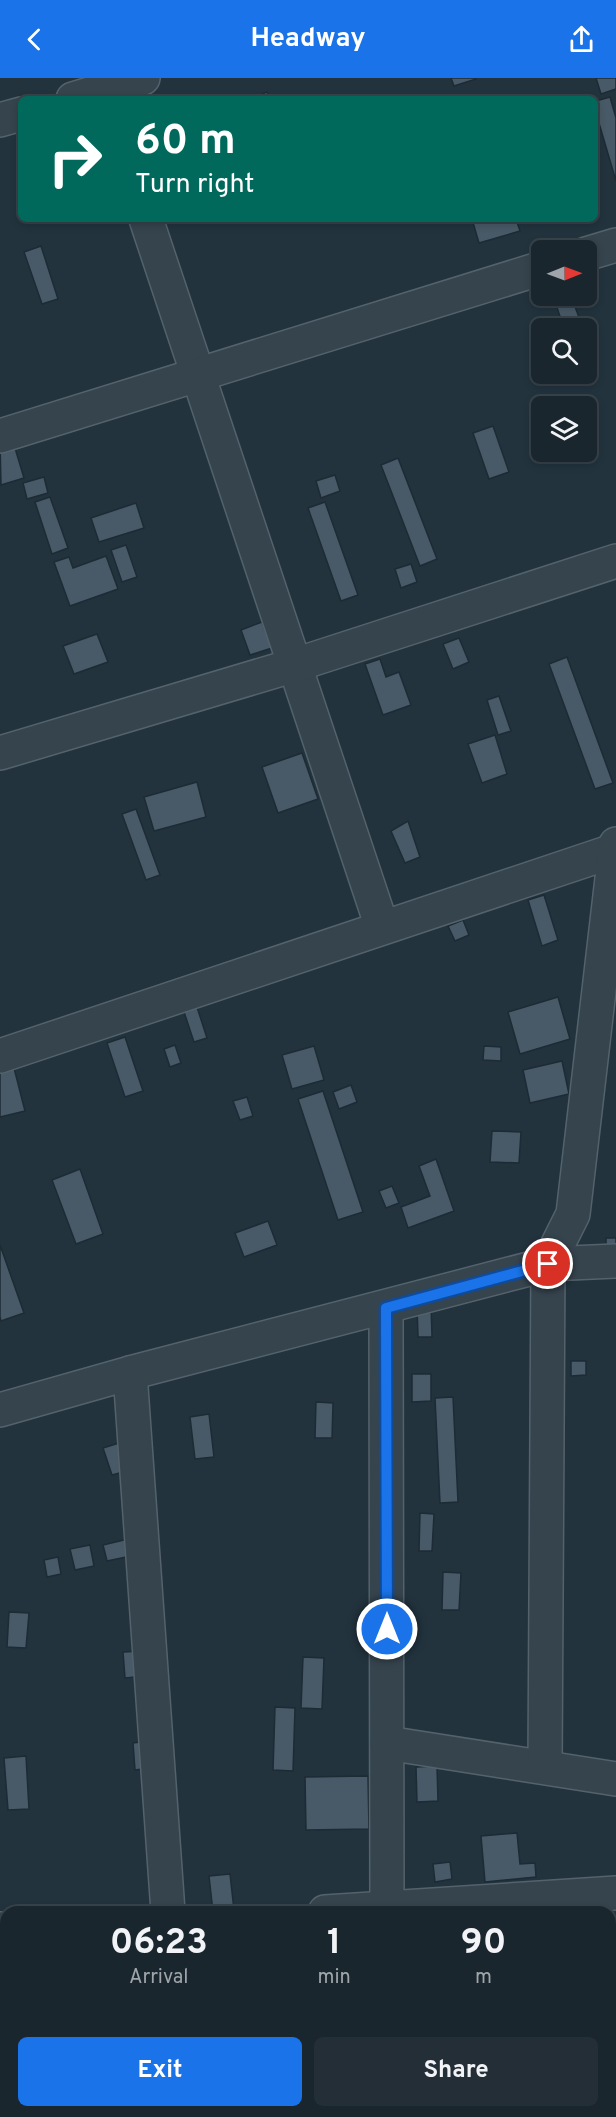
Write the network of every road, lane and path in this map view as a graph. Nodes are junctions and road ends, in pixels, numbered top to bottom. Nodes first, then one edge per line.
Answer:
1 (143, 78) edge
2 (95, 92) edge
3 (18, 115) edge
4 (0, 120) edge
5 (147, 222) edge
6 (616, 245) edge
7 (597, 251) edge
8 (531, 271) edge
9 (198, 374) junction
10 (0, 435) edge
11 (616, 561) edge
12 (295, 664) junction
13 (0, 753) edge
14 (616, 848) edge
15 (382, 927) junction
16 (0, 1056) edge
17 (616, 1261) edge
18 (548, 1264) junction
19 (386, 1308) junction
20 (130, 1373) junction
21 (0, 1410) edge
22 (387, 1743) junction
23 (545, 1766) junction
24 (616, 1779) edge
25 (616, 1893) edge
26 (168, 1906) edge
27 (387, 1906) edge
28 (451, 1906) edge

1 - 2 street
3 - 4 street
5 - 9 street
6 - 7 street
8 - 9 street
9 - 10 street
9 - 12 street
11 - 12 street
12 - 13 street
12 - 15 street
14 - 15 street
14 - 18 street
15 - 16 street
17 - 18 street
18 - 19 street
18 - 23 street
19 - 20 street
19 - 22 street
20 - 21 street
20 - 26 street
22 - 23 street
22 - 27 street
23 - 24 street
25 - 28 street

